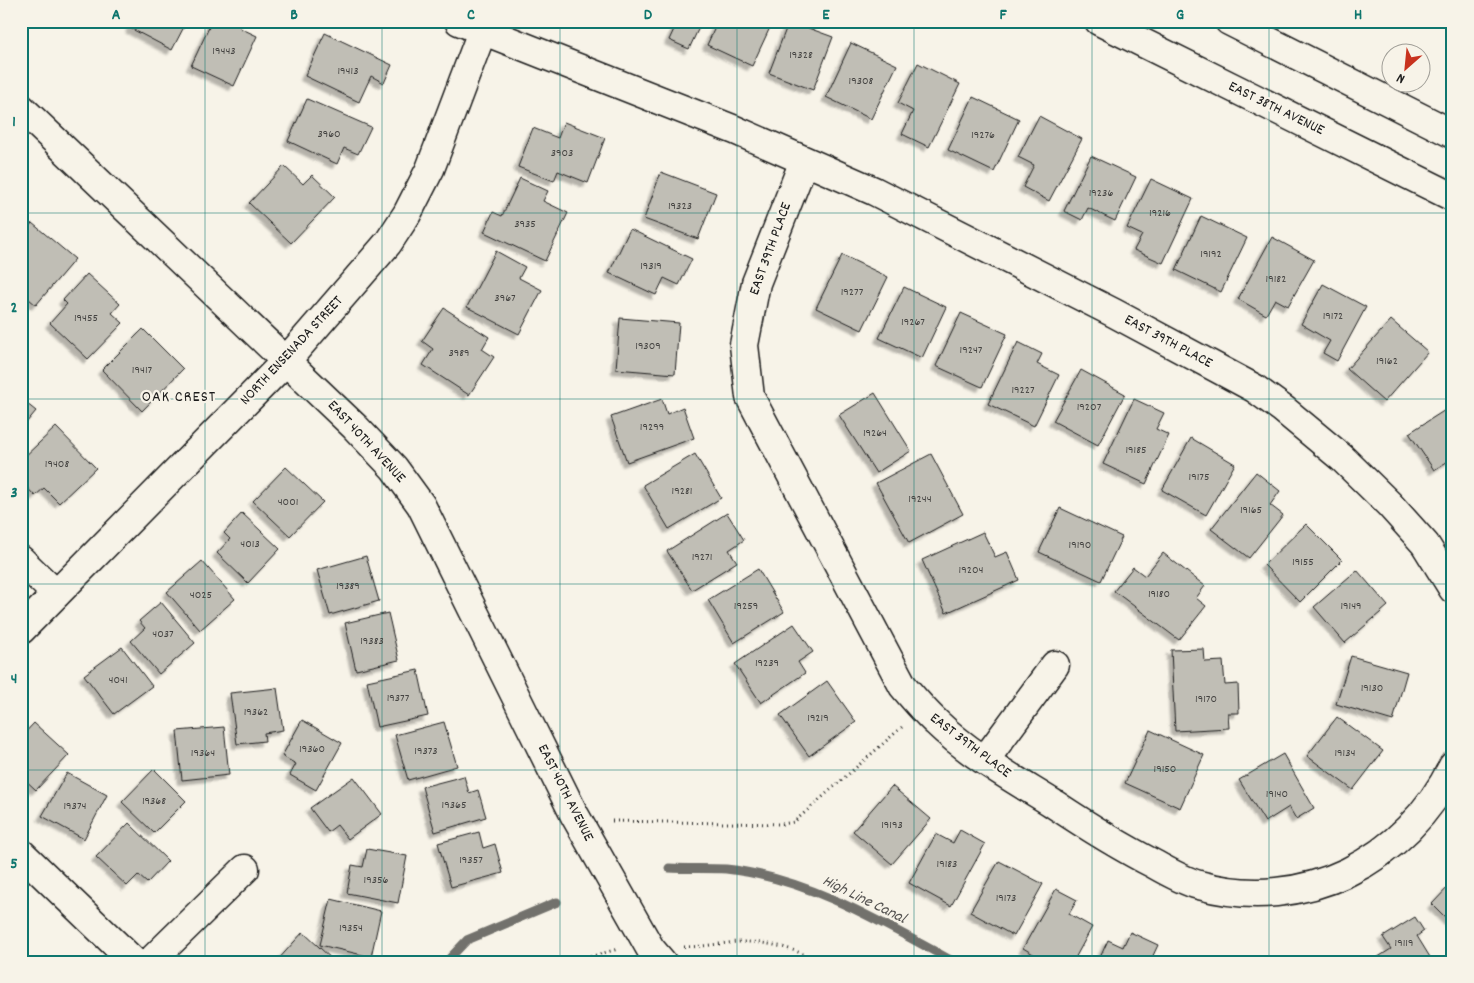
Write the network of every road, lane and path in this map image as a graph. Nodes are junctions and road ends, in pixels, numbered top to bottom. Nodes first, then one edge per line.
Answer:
1 (1099, 21) edge
2 (1229, 21) edge
3 (476, 24) edge
4 (21, 108) edge
5 (1453, 134) edge
6 (804, 161) junction
7 (1453, 197) edge
8 (286, 361) junction
9 (21, 560) edge
10 (1452, 585) edge
11 (56, 594) junction
12 (21, 630) edge
13 (1055, 665) dead end
14 (904, 725) dead end
15 (985, 760) junction
16 (1453, 766) edge
17 (612, 821) dead end
18 (21, 853) edge
19 (245, 869) dead end
20 (695, 947) dead end
21 (613, 949) dead end
22 (134, 962) edge
23 (150, 962) edge
24 (571, 962) edge
25 (662, 962) edge
26 (821, 962) edge

1 - 7 street, EAST 38TH AVENUE
2 - 5 street
3 - 6 street, EAST 39TH PLACE
3 - 8 street, NORTH ENSENADA STREET
4 - 8 street, EAST 40TH AVENUE
6 - 10 street, EAST 39TH PLACE
6 - 15 street, EAST 39TH PLACE
8 - 11 street, NORTH ENSENADA STREET
8 - 25 street, EAST 40TH AVENUE
9 - 11 street
11 - 12 street, NORTH ENSENADA STREET
13 - 15 street
14 - 17 path
15 - 16 street, EAST 39TH PLACE
18 - 22 street
19 - 23 street
20 - 26 path
21 - 24 path

